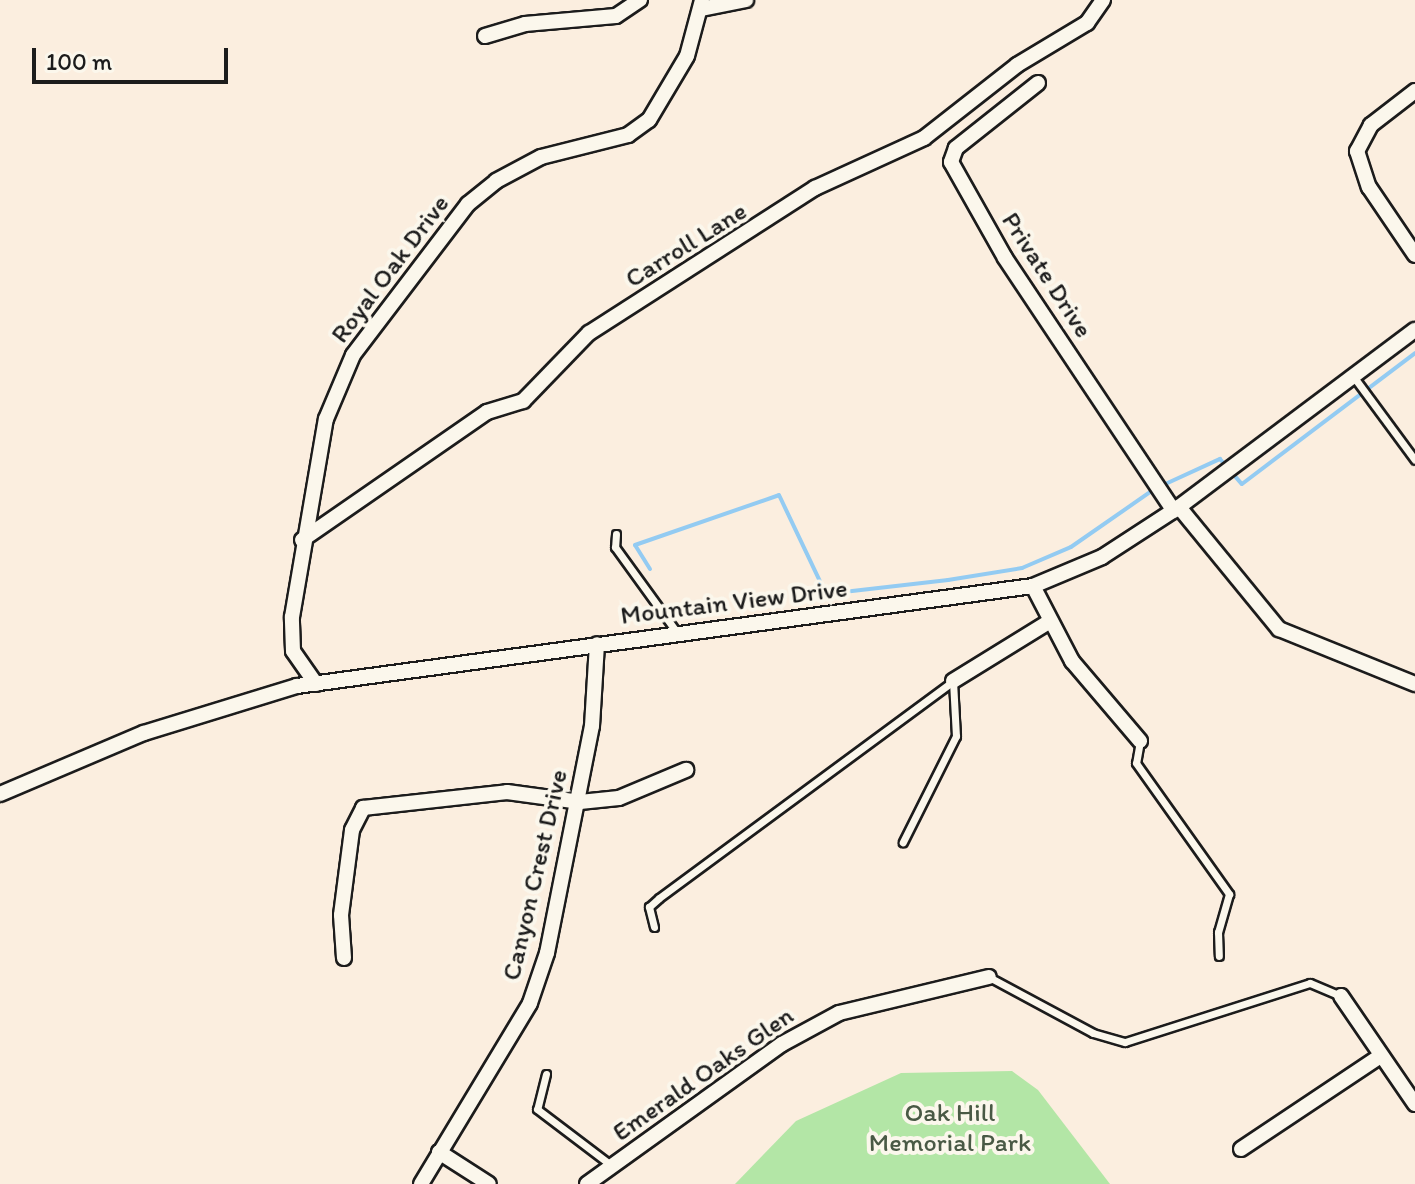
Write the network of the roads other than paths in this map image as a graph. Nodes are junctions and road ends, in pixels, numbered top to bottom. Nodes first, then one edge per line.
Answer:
1 (640, 0) edge
2 (1103, 0) edge
3 (736, 1) edge
4 (702, 5) edge
5 (485, 36) dead end
6 (1038, 83) dead end
7 (1415, 91) edge
8 (1415, 255) edge
9 (1415, 330) edge
10 (1353, 376) junction
11 (1415, 460) edge
12 (1176, 509) junction
13 (616, 534) dead end
14 (302, 540) junction
15 (1033, 586) junction
16 (1047, 623) junction
17 (678, 634) junction
18 (597, 644) junction
19 (953, 681) junction
20 (316, 684) junction
21 (1415, 684) edge
22 (1140, 741) joint
23 (686, 770) dead end
24 (0, 794) edge
25 (580, 802) junction
26 (903, 842) dead end
27 (654, 927) dead end
28 (1219, 956) dead end
29 (344, 958) dead end
30 (989, 977) joint
31 (1341, 996) joint
32 (1379, 1057) junction
33 (546, 1074) dead end
34 (1415, 1104) edge
35 (1241, 1149) dead end
36 (439, 1152) junction
37 (612, 1166) junction
38 (421, 1184) edge
39 (489, 1184) edge
40 (587, 1184) edge

1 - 5 street
2 - 14 street, Carroll Lane
3 - 4 street
4 - 14 street, Royal Oak Drive
6 - 12 street, Private Drive
7 - 8 street
9 - 10 street, Mountain View Drive
10 - 11 lane
10 - 12 street, Mountain View Drive
12 - 15 street, Mountain View Drive
12 - 21 street, Private Drive
13 - 17 lane
14 - 20 street, Royal Oak Drive
15 - 16 street
15 - 17 street, Mountain View Drive
16 - 19 street
16 - 22 street
17 - 18 street, Mountain View Drive
18 - 20 street, Mountain View Drive
18 - 25 street, Canyon Crest Drive
19 - 26 lane
19 - 27 lane
20 - 24 street, Mountain View Drive
22 - 28 lane
23 - 25 street
25 - 29 street
25 - 36 street, Canyon Crest Drive
30 - 31 lane
30 - 37 street, Emerald Oaks Glen
31 - 32 street
32 - 34 street
32 - 35 street
33 - 37 lane
36 - 38 street, Canyon Crest Drive
36 - 39 street
37 - 40 street, Emerald Oaks Glen

